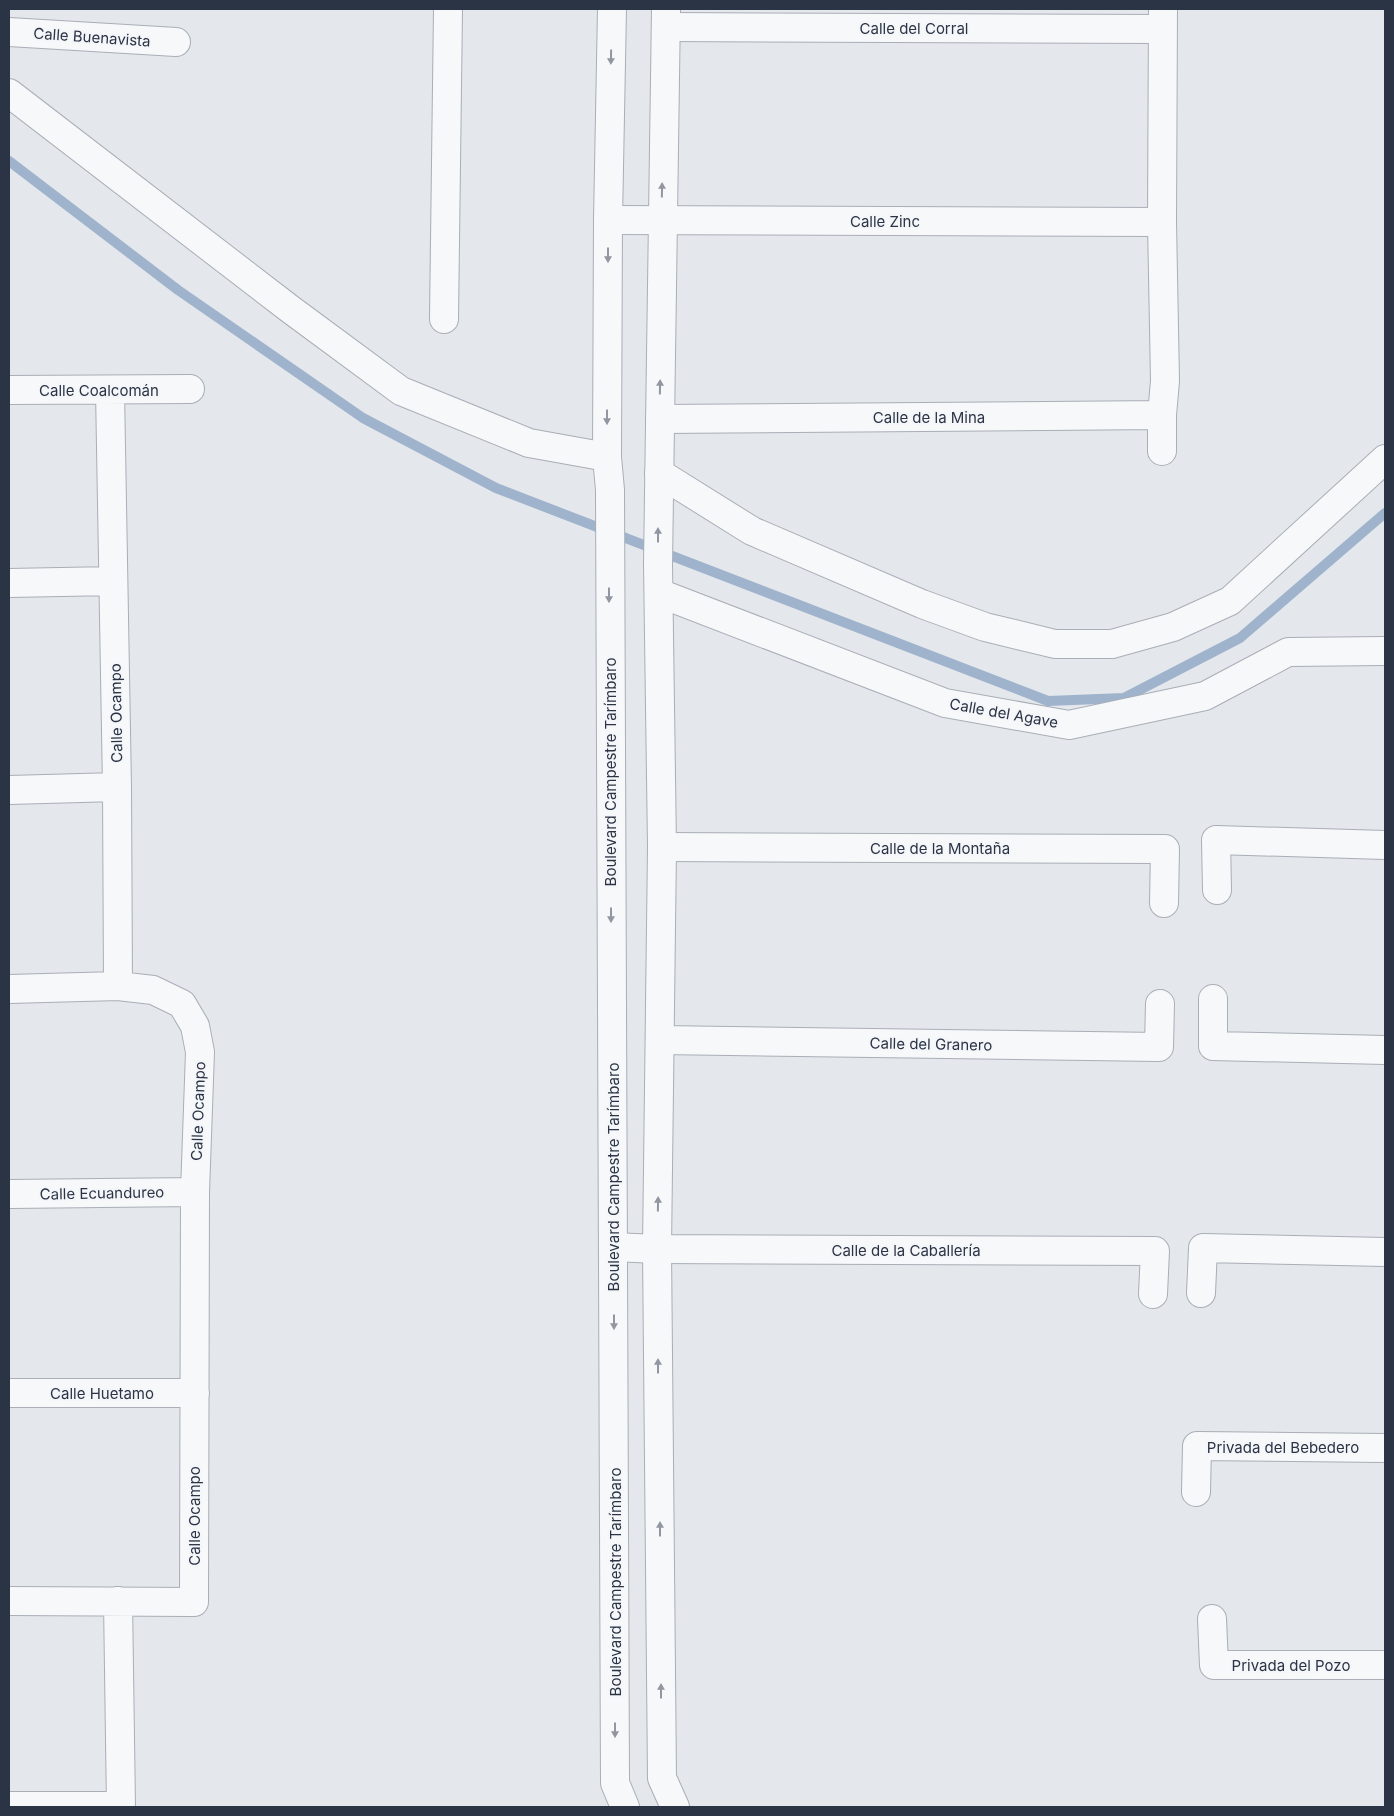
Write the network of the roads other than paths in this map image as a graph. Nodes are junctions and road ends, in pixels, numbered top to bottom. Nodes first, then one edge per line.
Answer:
1 (448, 9) edge
2 (612, 9) edge
3 (666, 18) edge
4 (1163, 19) edge
5 (9, 32) edge
6 (176, 42) dead end
7 (9, 93) edge
8 (608, 220) junction
9 (662, 220) junction
10 (1162, 222) junction
11 (444, 319) dead end
12 (190, 389) dead end
13 (9, 390) edge
14 (110, 390) junction
15 (1162, 415) junction
16 (660, 419) junction
17 (1162, 451) dead end
18 (607, 457) junction
19 (1385, 459) edge
20 (659, 472) junction
21 (113, 581) junction
22 (9, 583) edge
23 (660, 594) junction
24 (1385, 651) edge
25 (117, 787) junction
26 (9, 790) edge
27 (1385, 845) edge
28 (662, 847) junction
29 (1217, 890) dead end
30 (1164, 903) dead end
31 (118, 986) junction
32 (9, 988) edge
33 (1213, 999) dead end
34 (1160, 1004) dead end
35 (660, 1040) junction
36 (1385, 1050) edge
37 (195, 1192) junction
38 (9, 1194) edge
39 (614, 1247) junction
40 (657, 1249) junction
41 (1385, 1252) edge
42 (1201, 1293) dead end
43 (1153, 1294) dead end
44 (9, 1393) edge
45 (195, 1393) junction
46 (1385, 1448) edge
47 (1196, 1492) dead end
48 (9, 1601) edge
49 (118, 1601) junction
50 (1212, 1619) dead end
51 (1385, 1665) edge
52 (9, 1806) edge
53 (121, 1807) edge
54 (625, 1807) edge
55 (675, 1807) edge

1 - 11 street
2 -> 8 street, Boulevard Campestre Tarímbaro
3 - 4 street, Calle del Corral
9 -> 3 street
4 - 10 street
5 - 6 street, Calle Buenavista
7 - 18 street
8 - 9 street, Calle Zinc
8 -> 18 street, Boulevard Campestre Tarímbaro
9 - 10 street, Calle Zinc
16 -> 9 street
10 - 15 street
12 - 14 street, Calle Coalcomán
13 - 14 street, Calle Coalcomán
14 - 21 street, Calle Ocampo
15 - 16 street, Calle de la Mina
15 - 17 street
16 - 20 street
18 -> 39 street, Boulevard Campestre Tarímbaro
19 - 20 street
23 -> 20 street
21 - 22 street
21 - 25 street, Calle Ocampo
23 - 24 street, Calle del Agave
23 - 28 street
25 - 26 street
25 - 31 street, Calle Ocampo
27 - 29 street
28 - 30 street, Calle de la Montaña
28 - 35 street
31 - 32 street
31 - 37 street, Calle Ocampo
33 - 36 street
34 - 35 street, Calle del Granero
40 -> 35 street
37 - 38 street, Calle Ecuandureo
37 - 45 street, Calle Ocampo
39 - 40 street, Calle de la Caballería
39 -> 54 street, Boulevard Campestre Tarímbaro
40 - 43 street, Calle de la Caballería
55 -> 40 street
41 - 42 street
44 - 45 street, Calle Huetamo
45 - 49 street, Calle Ocampo
46 - 47 street, Privada del Bebedero
48 - 49 street
49 - 53 street
50 - 51 street, Privada del Pozo
52 - 53 street

